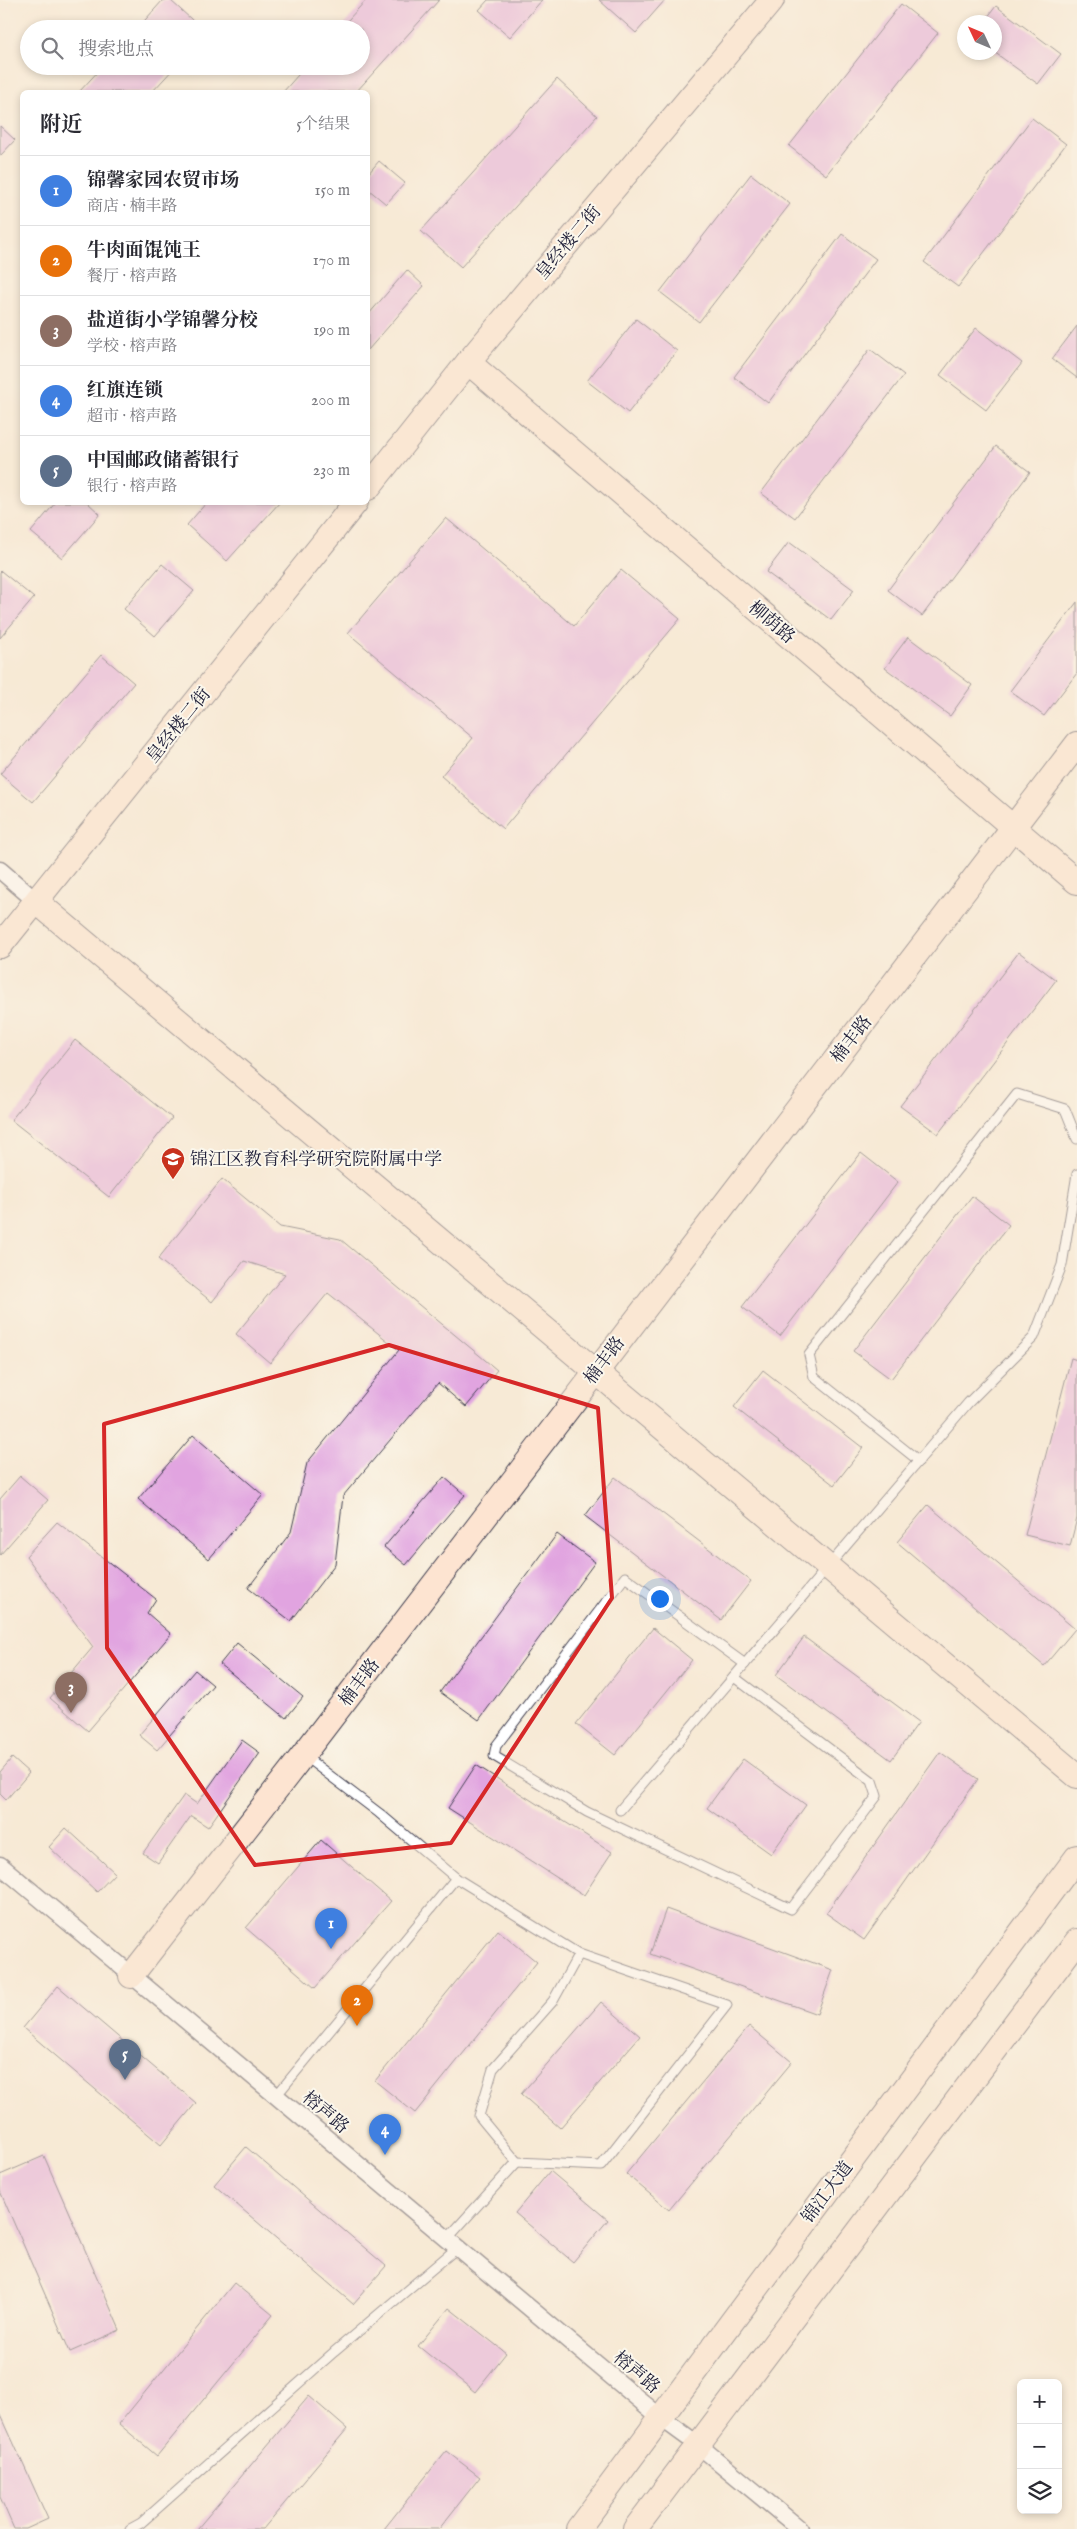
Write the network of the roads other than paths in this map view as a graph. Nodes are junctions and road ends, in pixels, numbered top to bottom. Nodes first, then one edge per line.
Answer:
1 (772, 0) edge
2 (468, 362) junction
3 (370, 485) edge
4 (354, 505) edge
5 (1077, 744) edge
6 (1013, 828) junction
7 (0, 870) edge
8 (1077, 882) edge
9 (37, 902) junction
10 (0, 946) edge
11 (1077, 1139) edge
12 (1077, 1174) edge
13 (596, 1371) junction
14 (920, 1461) junction
15 (828, 1566) junction
16 (745, 1664) junction
17 (734, 1677) junction
18 (303, 1755) junction
19 (1077, 1776) edge
20 (620, 1810) dead end
21 (1077, 1857) edge
22 (0, 1865) edge
23 (456, 1878) junction
24 (1077, 1941) edge
25 (579, 1954) junction
26 (131, 1976) junction
27 (276, 2096) junction
28 (517, 2162) junction
29 (452, 2243) junction
30 (660, 2417) junction
31 (697, 2444) junction
32 (130, 2529) edge
33 (578, 2529) edge
34 (635, 2529) edge
35 (800, 2529) edge

1 - 2 street, 皇经楼二街
2 - 3 street, 皇经楼二街
2 - 6 street, 柳荫路
4 - 9 street, 皇经楼二街
5 - 6 street, 楠丰路
6 - 8 street, 柳荫路
6 - 13 street, 楠丰路
7 - 9 street
9 - 10 street, 皇经楼二街
9 - 13 street
11 - 14 lane
12 - 14 lane
13 - 15 street
13 - 18 street, 楠丰路
14 - 15 lane
15 - 16 lane
15 - 19 street
16 - 17 lane
16 - 17 lane
17 - 20 lane
18 - 23 lane
18 - 26 street, 楠丰路
21 - 30 street, 锦江大道
22 - 26 street, 榕声路
23 - 25 lane
23 - 27 lane
24 - 31 street
25 - 28 lane
25 - 28 lane
26 - 27 street, 榕声路
27 - 29 street, 榕声路
28 - 29 lane
29 - 30 street, 榕声路
29 - 32 lane
30 - 31 street, 榕声路
30 - 33 street, 锦江大道
31 - 34 street
31 - 35 street, 榕声路

